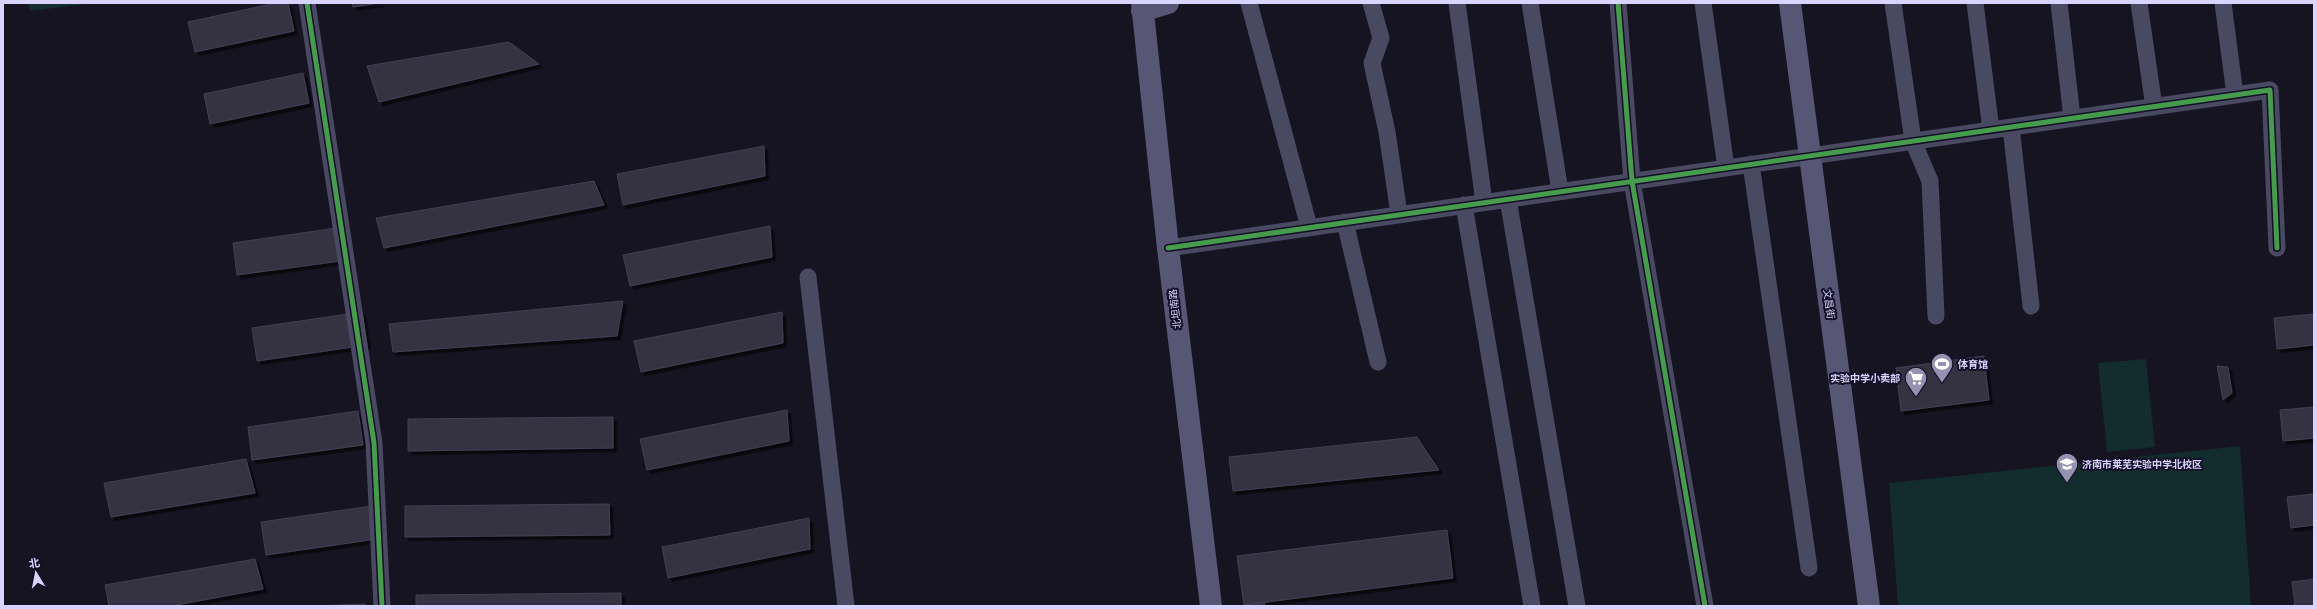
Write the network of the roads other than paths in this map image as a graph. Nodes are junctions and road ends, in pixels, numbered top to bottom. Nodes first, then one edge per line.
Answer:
1 (307, 3) edge
2 (1168, 3) edge
3 (1249, 3) edge
4 (1372, 3) edge
5 (1457, 3) edge
6 (1530, 3) edge
7 (1618, 3) edge
8 (1703, 3) edge
9 (1790, 3) edge
10 (1893, 3) edge
11 (1975, 3) edge
12 (2059, 3) edge
13 (2139, 3) edge
14 (2223, 3) edge
15 (1142, 7) edge
16 (2235, 95) junction
17 (2154, 107) junction
18 (2072, 118) junction
19 (2011, 127) junction
20 (1991, 130) junction
21 (1913, 141) junction
22 (1751, 164) junction
23 (1726, 168) junction
24 (1632, 181) junction
25 (1560, 191) junction
26 (1508, 199) junction
27 (1484, 202) junction
28 (1464, 205) junction
29 (1399, 214) junction
30 (1346, 222) junction
31 (1309, 227) junction
32 (1168, 248) junction
33 (2277, 248) dead end
34 (808, 277) dead end
35 (2031, 306) dead end
36 (1936, 316) dead end
37 (1378, 362) dead end
38 (1809, 568) dead end
39 (382, 606) edge
40 (846, 606) edge
41 (1211, 606) edge
42 (1532, 606) edge
43 (1577, 606) edge
44 (1705, 606) edge
45 (1869, 606) edge

1 - 39 street
2 - 15 main road
3 - 31 street
4 - 29 street
5 - 27 street
6 - 25 street
7 - 24 street
8 - 23 street
9 - 45 main road, 文昌街
10 - 21 street
11 - 20 street
12 - 18 street
13 - 17 street
14 - 16 street
15 - 32 main road, 北坦南路
16 - 17 street
16 - 33 street
17 - 18 street
18 - 19 street
19 - 20 street
19 - 35 street
20 - 21 street
21 - 22 street
21 - 36 street
22 - 23 street
22 - 38 street
23 - 24 street
24 - 25 street
24 - 44 street
25 - 26 street
26 - 27 street
26 - 43 street
27 - 28 street
28 - 29 street
28 - 42 street
29 - 30 street
30 - 31 street
30 - 37 street
31 - 32 street
32 - 41 main road, 北坦南路
34 - 40 street

